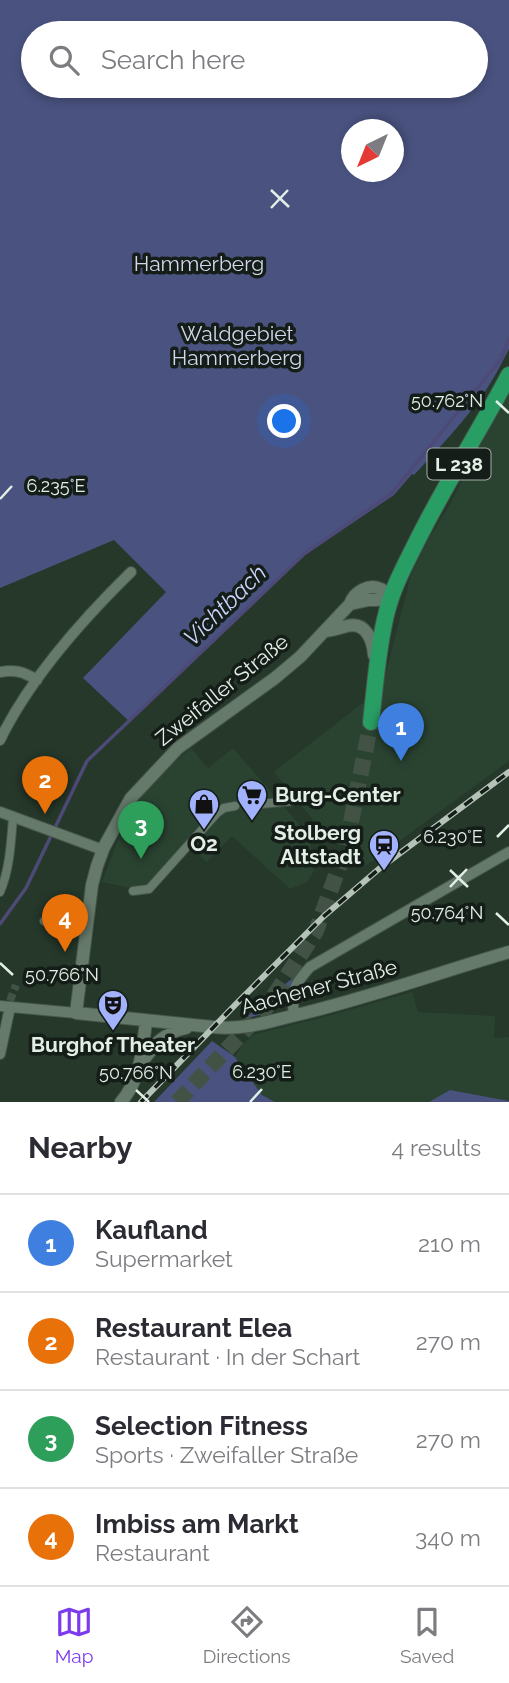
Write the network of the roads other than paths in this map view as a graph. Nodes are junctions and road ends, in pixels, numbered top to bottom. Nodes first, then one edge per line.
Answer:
1 (509, 375) edge
2 (131, 572) dead end
3 (391, 598) junction
4 (325, 631) junction
5 (0, 671) edge
6 (377, 674) junction
7 (37, 680) junction
8 (372, 722) tunnel mouth
9 (0, 740) edge
10 (292, 801) dead end
11 (250, 805) dead end
12 (235, 806) dead end
13 (0, 812) edge
14 (13, 817) junction
15 (103, 850) junction
16 (509, 852) edge
17 (133, 891) dead end
18 (0, 892) edge
19 (72, 929) tunnel mouth
20 (86, 933) junction
21 (509, 952) edge
22 (7, 1005) edge
23 (76, 1013) junction
24 (294, 1016) junction
25 (146, 1022) junction
26 (195, 1026) junction
27 (0, 1054) edge
28 (140, 1066) junction
29 (121, 1102) edge

1 - 3 main road, L 238
2 - 7 street
3 - 4 street, Zweifaller Straße
3 - 6 main road, L 238
4 - 6 street
4 - 15 street, Zweifaller Straße
5 - 7 street
6 - 8 main road, L 238
7 - 9 street
10 - 11 street
12 - 17 street
13 - 14 street
14 - 15 street
14 - 18 street
15 - 20 street, Zweifaller Straße
16 - 24 street
19 - 20 street
20 - 23 street, Zweifaller Straße
21 - 24 street, Aachener Straße
22 - 23 street, Aachener Straße
22 - 27 street
23 - 25 street, Aachener Straße
24 - 26 street, Aachener Straße
25 - 26 street, Aachener Straße
25 - 28 street
26 - 28 street
28 - 29 street

